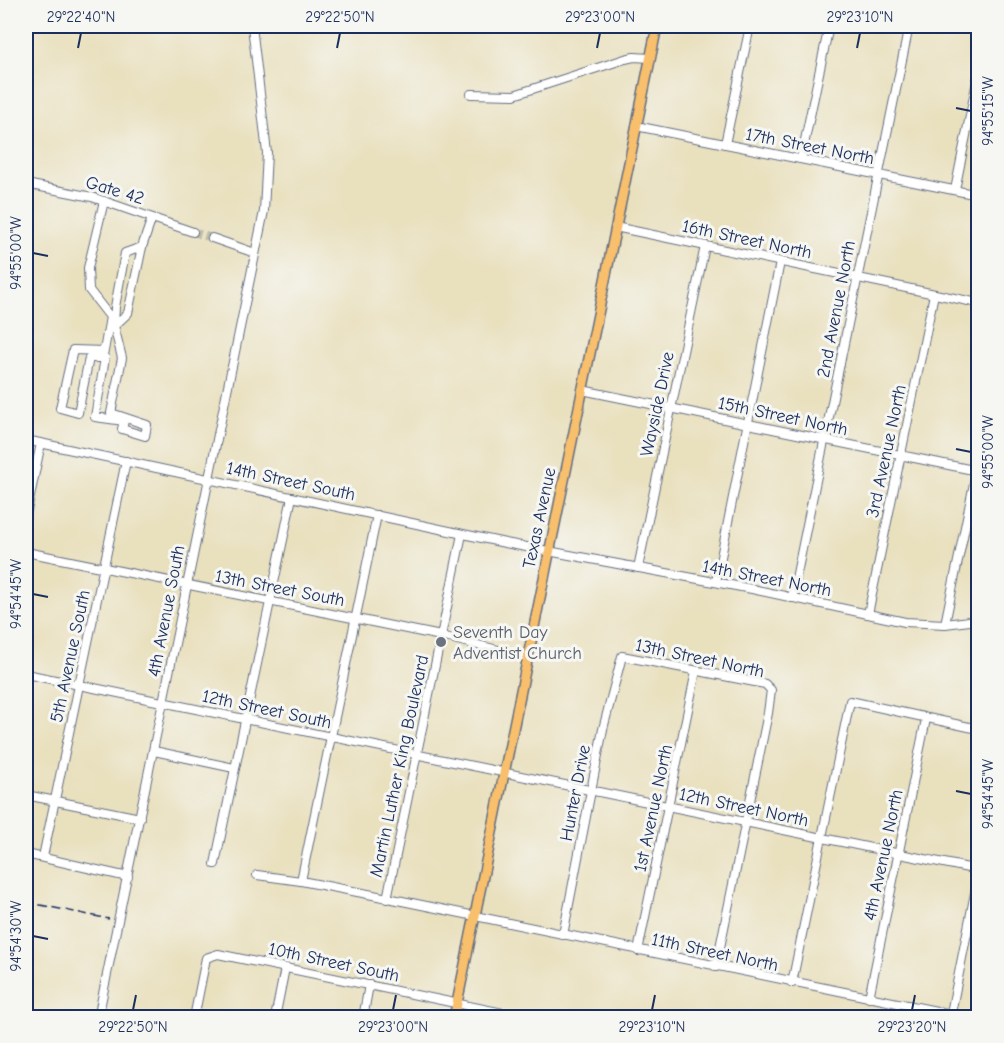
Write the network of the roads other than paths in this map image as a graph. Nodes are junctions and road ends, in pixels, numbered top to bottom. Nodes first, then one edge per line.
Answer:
1 (252, 26) edge
2 (657, 26) edge
3 (750, 26) edge
4 (829, 26) edge
5 (909, 26) edge
6 (650, 58) junction
7 (978, 76) edge
8 (471, 94) dead end
9 (636, 126) junction
10 (725, 144) junction
11 (801, 159) junction
12 (878, 175) junction
13 (26, 184) edge
14 (955, 190) junction
15 (978, 195) edge
16 (104, 201) junction
17 (152, 218) junction
18 (615, 227) junction
19 (193, 232) tunnel mouth
20 (212, 238) tunnel mouth
21 (705, 246) junction
22 (142, 247) junction
23 (255, 253) junction
24 (780, 262) junction
25 (857, 278) junction
26 (934, 294) junction
27 (978, 303) edge
28 (114, 326) junction
29 (582, 390) junction
30 (672, 408) junction
31 (748, 424) junction
32 (825, 439) junction
33 (26, 440) edge
34 (40, 443) junction
35 (901, 455) junction
36 (126, 461) junction
37 (978, 469) edge
38 (208, 478) junction
39 (292, 497) junction
40 (377, 515) junction
41 (26, 516) edge
42 (462, 534) junction
43 (549, 551) junction
44 (26, 552) edge
45 (104, 568) junction
46 (638, 568) junction
47 (716, 582) junction
48 (187, 585) junction
49 (792, 598) junction
50 (270, 602) junction
51 (868, 614) junction
52 (355, 619) junction
53 (978, 620) edge
54 (945, 624) junction
55 (441, 636) junction
56 (527, 657) junction
57 (622, 658) joint
58 (696, 671) junction
59 (26, 674) edge
60 (79, 685) junction
61 (163, 703) junction
62 (926, 719) junction
63 (246, 720) junction
64 (978, 729) edge
65 (331, 737) junction
66 (154, 751) junction
67 (416, 755) junction
68 (234, 768) junction
69 (504, 773) junction
70 (591, 791) junction
71 (26, 795) edge
72 (55, 800) junction
73 (668, 806) junction
74 (140, 818) junction
75 (745, 822) junction
76 (822, 838) junction
77 (26, 854) edge
78 (898, 854) junction
79 (43, 857) junction
80 (215, 864) dead end
81 (978, 870) edge
82 (257, 875) dead end
83 (128, 878) junction
84 (978, 878) edge
85 (302, 881) junction
86 (387, 899) junction
87 (474, 917) junction
88 (563, 936) junction
89 (638, 951) junction
90 (716, 967) junction
91 (285, 968) junction
92 (792, 982) junction
93 (369, 985) junction
94 (869, 998) junction
95 (456, 1003) junction
96 (950, 1016) edge
97 (98, 1017) edge
98 (194, 1017) edge
99 (275, 1017) edge
100 (363, 1017) edge
101 (454, 1017) edge
102 (527, 1017) edge

1 - 23 street, 4th Avenue South
2 - 6 main road, Texas Avenue
3 - 10 street
4 - 11 street
5 - 12 street, 2nd Avenue North
6 - 8 street
6 - 9 main road, Texas Avenue
7 - 14 street
9 - 10 street, 17th Street North
9 - 18 main road, Texas Avenue
10 - 11 street, 17th Street North
11 - 12 street, 17th Street North
12 - 14 street, 17th Street North
12 - 25 street, 2nd Avenue North
13 - 16 street, Gate 42
14 - 15 street, 17th Street North
16 - 17 street, Gate 42
16 - 28 street
17 - 19 street, Gate 42
17 - 22 street
18 - 21 street, 16th Street North
18 - 29 main road, Texas Avenue
20 - 23 street
21 - 24 street, 16th Street North
21 - 30 street, Wayside Drive
22 - 28 street
22 - 28 street
23 - 38 street, 4th Avenue South
24 - 25 street, 16th Street North
24 - 31 street
25 - 26 street, 16th Street North
25 - 32 street, 2nd Avenue North
26 - 27 street, 16th Street North
26 - 35 street, 3rd Avenue North
29 - 30 street, 15th Street North
29 - 43 main road, Texas Avenue
30 - 31 street, 15th Street North
30 - 46 street, Wayside Drive
31 - 32 street, 15th Street North
31 - 47 street
32 - 35 street, 15th Street North
32 - 49 street, 2nd Avenue North
33 - 34 street, 14th Street South
34 - 36 street, 14th Street South
34 - 41 street
35 - 37 street, 15th Street North
35 - 51 street, 3rd Avenue North
36 - 38 street, 14th Street South
36 - 45 street, 5th Avenue South
37 - 54 street
38 - 39 street, 14th Street South
38 - 48 street, 4th Avenue South
39 - 40 street, 14th Street South
39 - 50 street
40 - 42 street, 14th Street South
40 - 52 street
42 - 43 street, 14th Street South
42 - 55 street, Martin Luther King Boulevard
43 - 46 street, 14th Street North
43 - 56 main road, Texas Avenue
44 - 45 street, 13th Street South
45 - 48 street, 13th Street South
45 - 60 street, 5th Avenue South
46 - 47 street, 14th Street North
47 - 49 street, 14th Street North
48 - 50 street, 13th Street South
48 - 61 street, 4th Avenue South
49 - 51 street, 14th Street North
50 - 52 street, 13th Street South
50 - 63 street
51 - 54 street, 14th Street North
52 - 55 street, 13th Street South
52 - 65 street
53 - 54 street, 14th Street North
55 - 56 street, 13th Street South
55 - 67 street, Martin Luther King Boulevard
56 - 69 main road, Texas Avenue
57 - 58 street, 13th Street North
57 - 70 street, Hunter Drive
58 - 73 street, 1st Avenue North
58 - 75 street, 13th Street North
59 - 60 street, 12th Street South
60 - 61 street, 12th Street South
60 - 72 street, 5th Avenue South
61 - 63 street, 12th Street South
61 - 66 street, 4th Avenue South
62 - 64 street
62 - 76 street
62 - 78 street, 4th Avenue North
63 - 65 street, 12th Street South
63 - 68 street
65 - 67 street, 12th Street South
65 - 85 street
66 - 68 street
66 - 74 street, 4th Avenue South
67 - 69 street, 12th Street South
67 - 86 street, Martin Luther King Boulevard
68 - 80 street
69 - 70 street, 12th Street North
69 - 87 main road, Texas Avenue
70 - 73 street, 12th Street North
70 - 88 street, Hunter Drive
71 - 72 street
72 - 74 street
72 - 79 street, 5th Avenue South
73 - 75 street, 12th Street North
73 - 89 street, 1st Avenue North
74 - 83 street, 4th Avenue South
75 - 76 street, 12th Street North
75 - 90 street
76 - 78 street, 12th Street North
76 - 92 street
77 - 79 street
78 - 81 street, 12th Street North
78 - 94 street, 4th Avenue North
79 - 83 street
82 - 85 street, 11th Street North
83 - 97 street, 4th Avenue South
84 - 96 street
85 - 86 street, 11th Street North
86 - 87 street, 11th Street North
87 - 88 street, 11th Street North
87 - 95 main road, Texas Avenue
88 - 89 street, 11th Street North
89 - 90 street, 11th Street North
90 - 92 street, 11th Street North
91 - 93 street, 10th Street South
91 - 98 street, 10th Street South
91 - 99 street
92 - 94 street, 11th Street North
93 - 95 street, 10th Street South
93 - 100 street
94 - 96 street, 11th Street North
95 - 101 main road, Texas Avenue
95 - 102 street, 10th Street South

